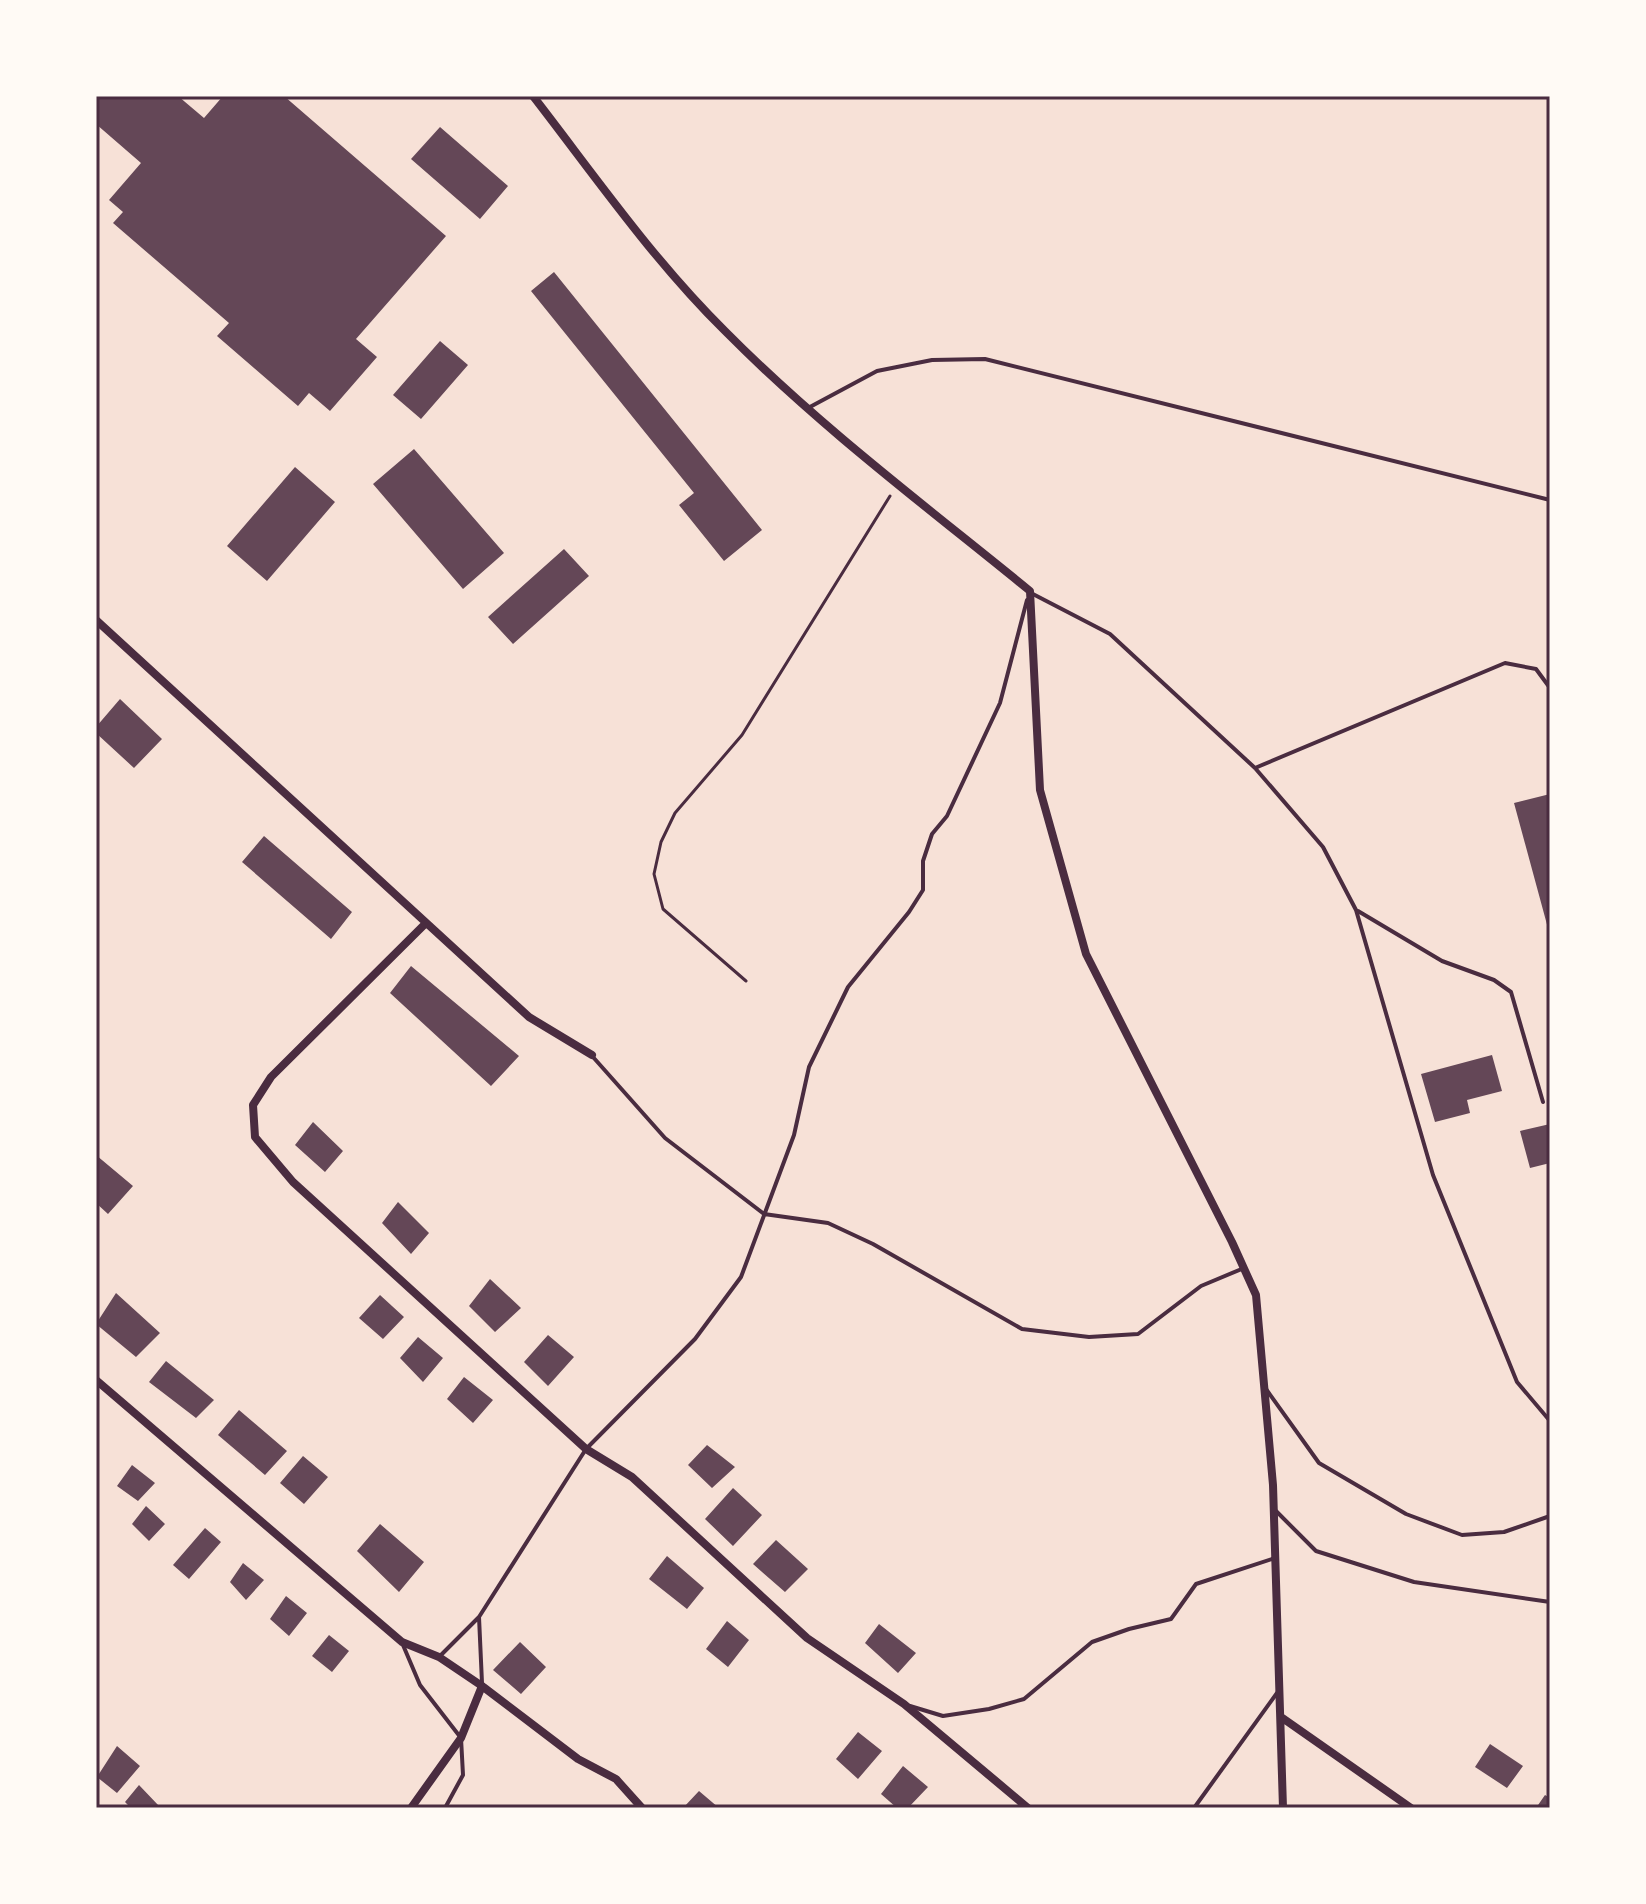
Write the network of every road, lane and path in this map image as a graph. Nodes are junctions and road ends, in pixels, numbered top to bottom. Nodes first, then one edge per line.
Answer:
1 (533, 96) edge
2 (808, 408) junction
3 (899, 483) junction
4 (1550, 500) edge
5 (1030, 591) junction
6 (96, 620) edge
7 (1550, 688) edge
8 (1255, 768) junction
9 (1356, 910) junction
10 (426, 923) junction
11 (746, 981) dead end
12 (592, 1055) joint
13 (1543, 1102) dead end
14 (764, 1214) junction
15 (1244, 1268) junction
16 (96, 1380) edge
17 (1264, 1387) junction
18 (1550, 1421) edge
19 (586, 1449) junction
20 (1274, 1510) junction
21 (1550, 1516) edge
22 (1276, 1557) junction
23 (1550, 1602) edge
24 (479, 1617) junction
25 (402, 1642) junction
26 (439, 1657) junction
27 (482, 1686) junction
28 (1280, 1689) junction
29 (904, 1704) junction
30 (1281, 1717) junction
31 (461, 1738) junction
32 (411, 1808) edge
33 (445, 1808) edge
34 (642, 1808) edge
35 (1028, 1808) edge
36 (1194, 1808) edge
37 (1283, 1808) edge
38 (1411, 1808) edge

1 - 2 street
2 - 3 street
2 - 4 lane
3 - 5 street
3 - 11 path
5 - 8 lane
5 - 14 lane
5 - 15 street
6 - 10 street
7 - 8 lane
8 - 9 lane
9 - 13 lane
9 - 18 lane
10 - 12 street
10 - 19 street
12 - 14 lane
14 - 15 lane
14 - 19 lane
15 - 17 street
16 - 25 street
17 - 20 street
17 - 21 lane
19 - 24 lane
19 - 29 street
20 - 22 street
20 - 23 lane
22 - 28 street
22 - 29 lane
24 - 26 lane
24 - 27 lane
25 - 26 street
25 - 31 lane
26 - 27 street
27 - 31 street
27 - 34 street
28 - 30 street
28 - 36 lane
29 - 35 street
30 - 37 street
30 - 38 street
31 - 32 street
31 - 33 lane

